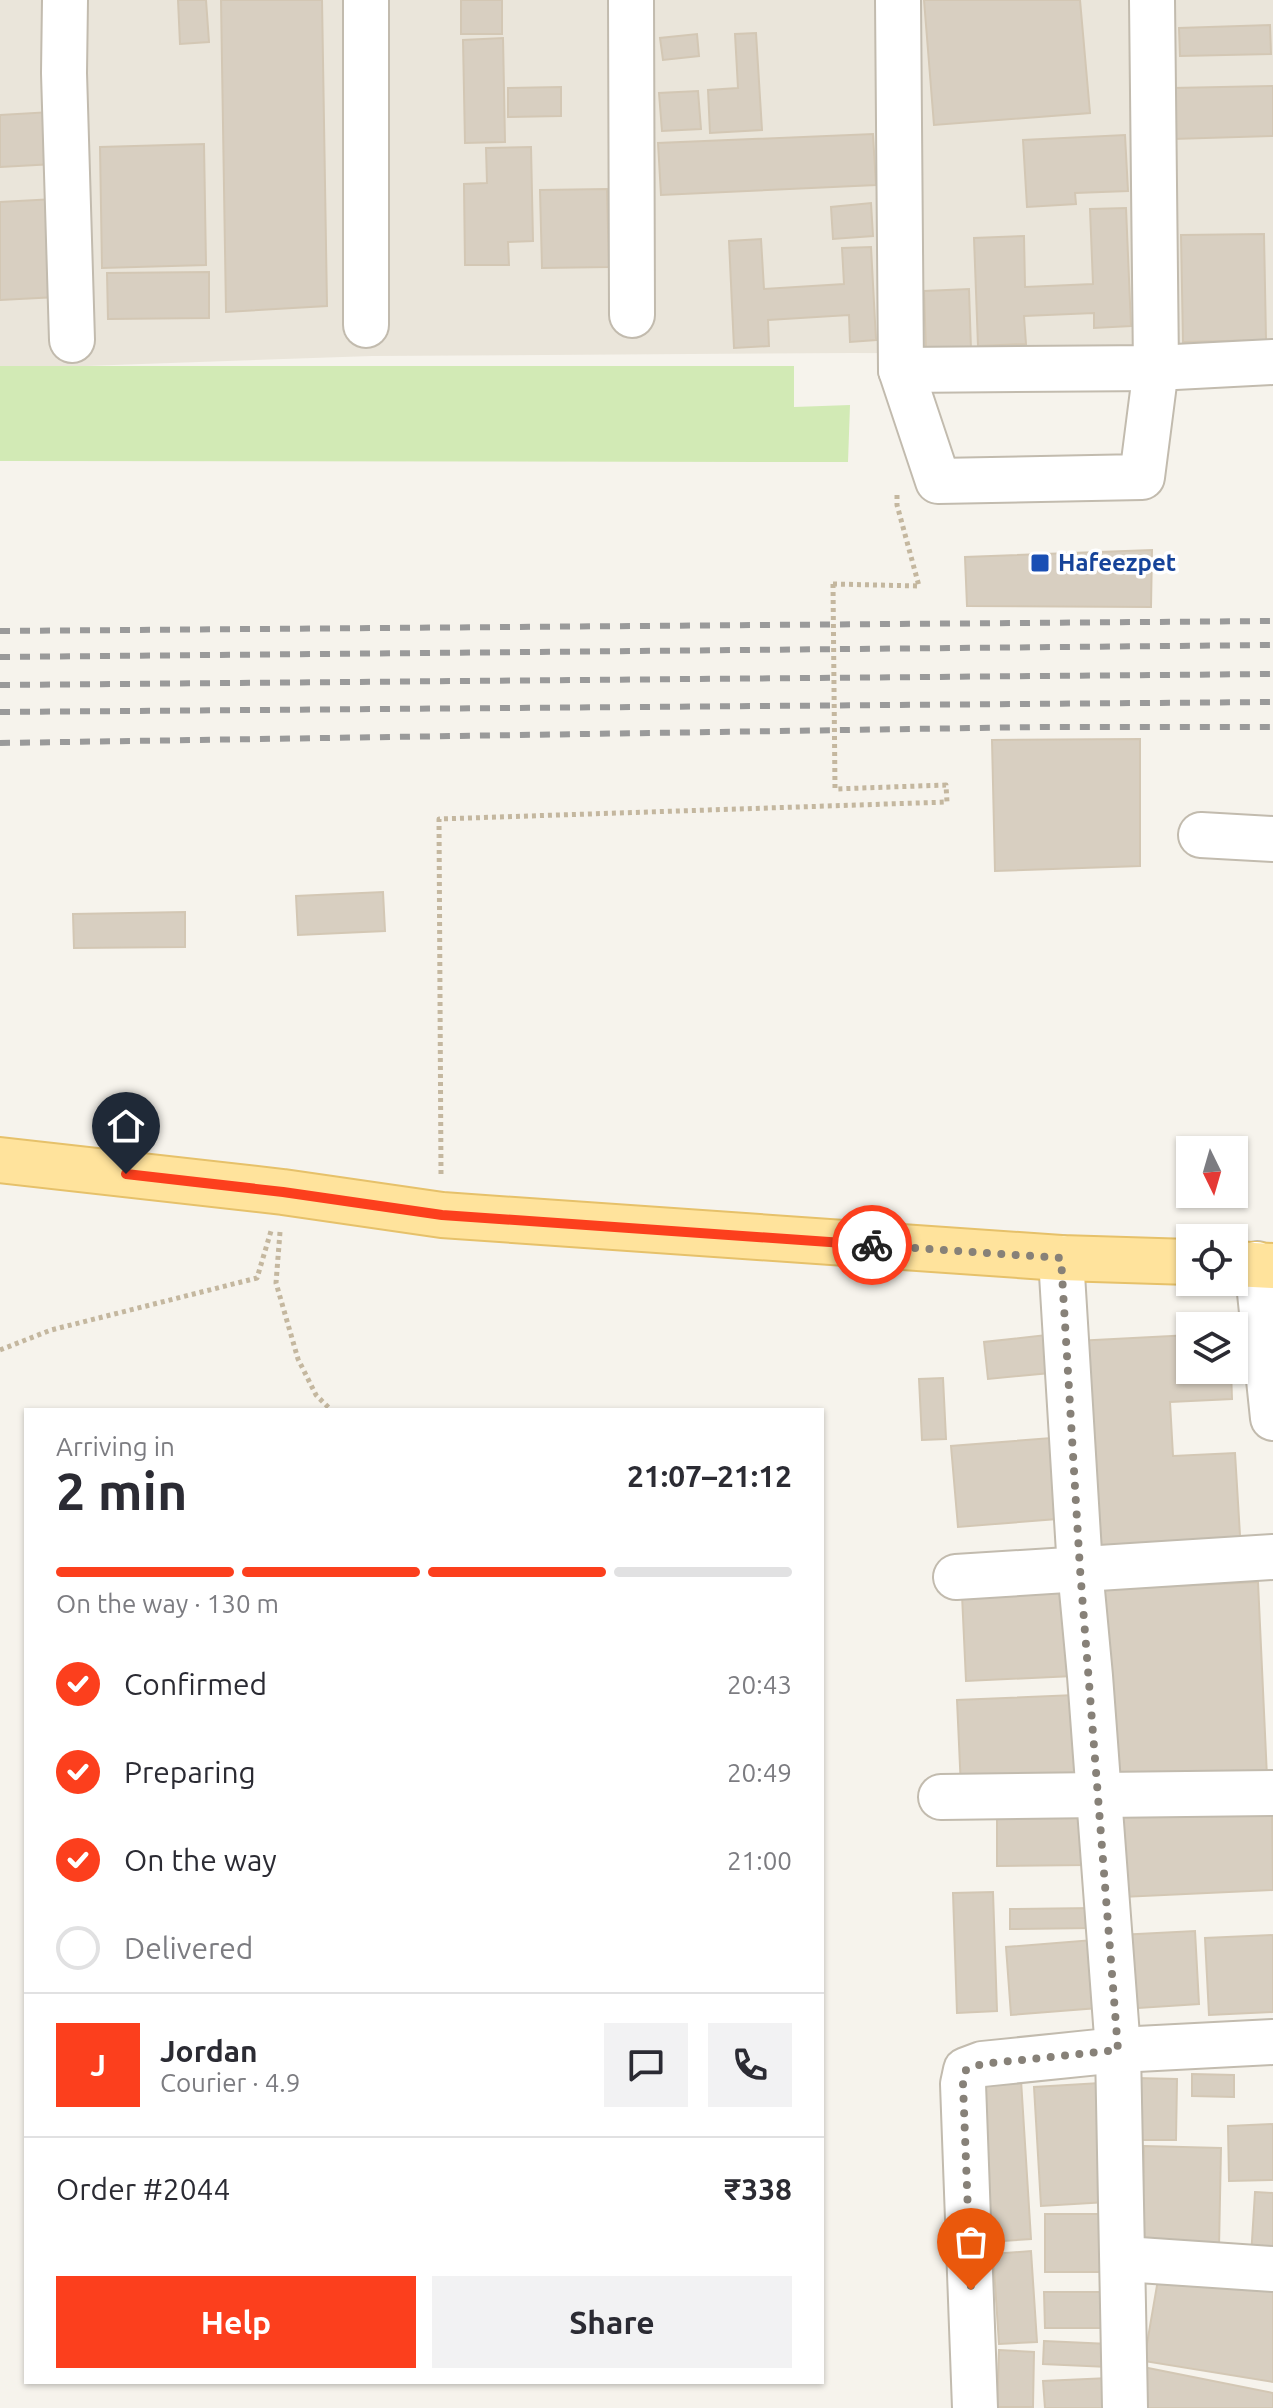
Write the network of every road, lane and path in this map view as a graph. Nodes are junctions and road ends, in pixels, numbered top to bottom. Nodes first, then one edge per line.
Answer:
1 (65, 0) edge
2 (366, 0) edge
3 (631, 0) edge
4 (898, 0) edge
5 (1152, 0) edge
6 (632, 315) dead end
7 (366, 325) dead end
8 (72, 340) dead end
9 (1273, 362) edge
10 (1156, 368) junction
11 (901, 370) junction
12 (919, 586) dead end
13 (1201, 835) dead end
14 (1273, 839) edge
15 (0, 1160) edge
16 (283, 1192) junction
17 (442, 1215) junction
18 (1061, 1258) junction
19 (1176, 1262) edge
20 (1255, 1265) edge
21 (0, 1350) edge
22 (329, 1408) edge
23 (1273, 1418) edge
24 (1273, 1557) edge
25 (1080, 1569) junction
26 (956, 1577) dead end
27 (1273, 1793) edge
28 (1099, 1795) junction
29 (941, 1797) dead end
30 (1273, 2042) edge
31 (1118, 2050) junction
32 (1124, 2259) junction
33 (1273, 2269) edge
34 (975, 2408) edge
35 (1125, 2408) edge

1 - 8 street
2 - 7 street
3 - 6 street
4 - 11 street
5 - 10 street
9 - 10 street
10 - 11 street
10 - 11 street
12 - 17 path, bridge
13 - 14 street
15 - 16 main road
16 - 17 main road
16 - 21 path
16 - 22 path
17 - 18 main road
18 - 19 main road
18 - 25 street
20 - 23 street
24 - 25 street
25 - 26 street
25 - 28 street
27 - 28 street
28 - 29 street
28 - 31 street
30 - 31 street
31 - 32 street
31 - 34 street
32 - 33 street
32 - 35 street

